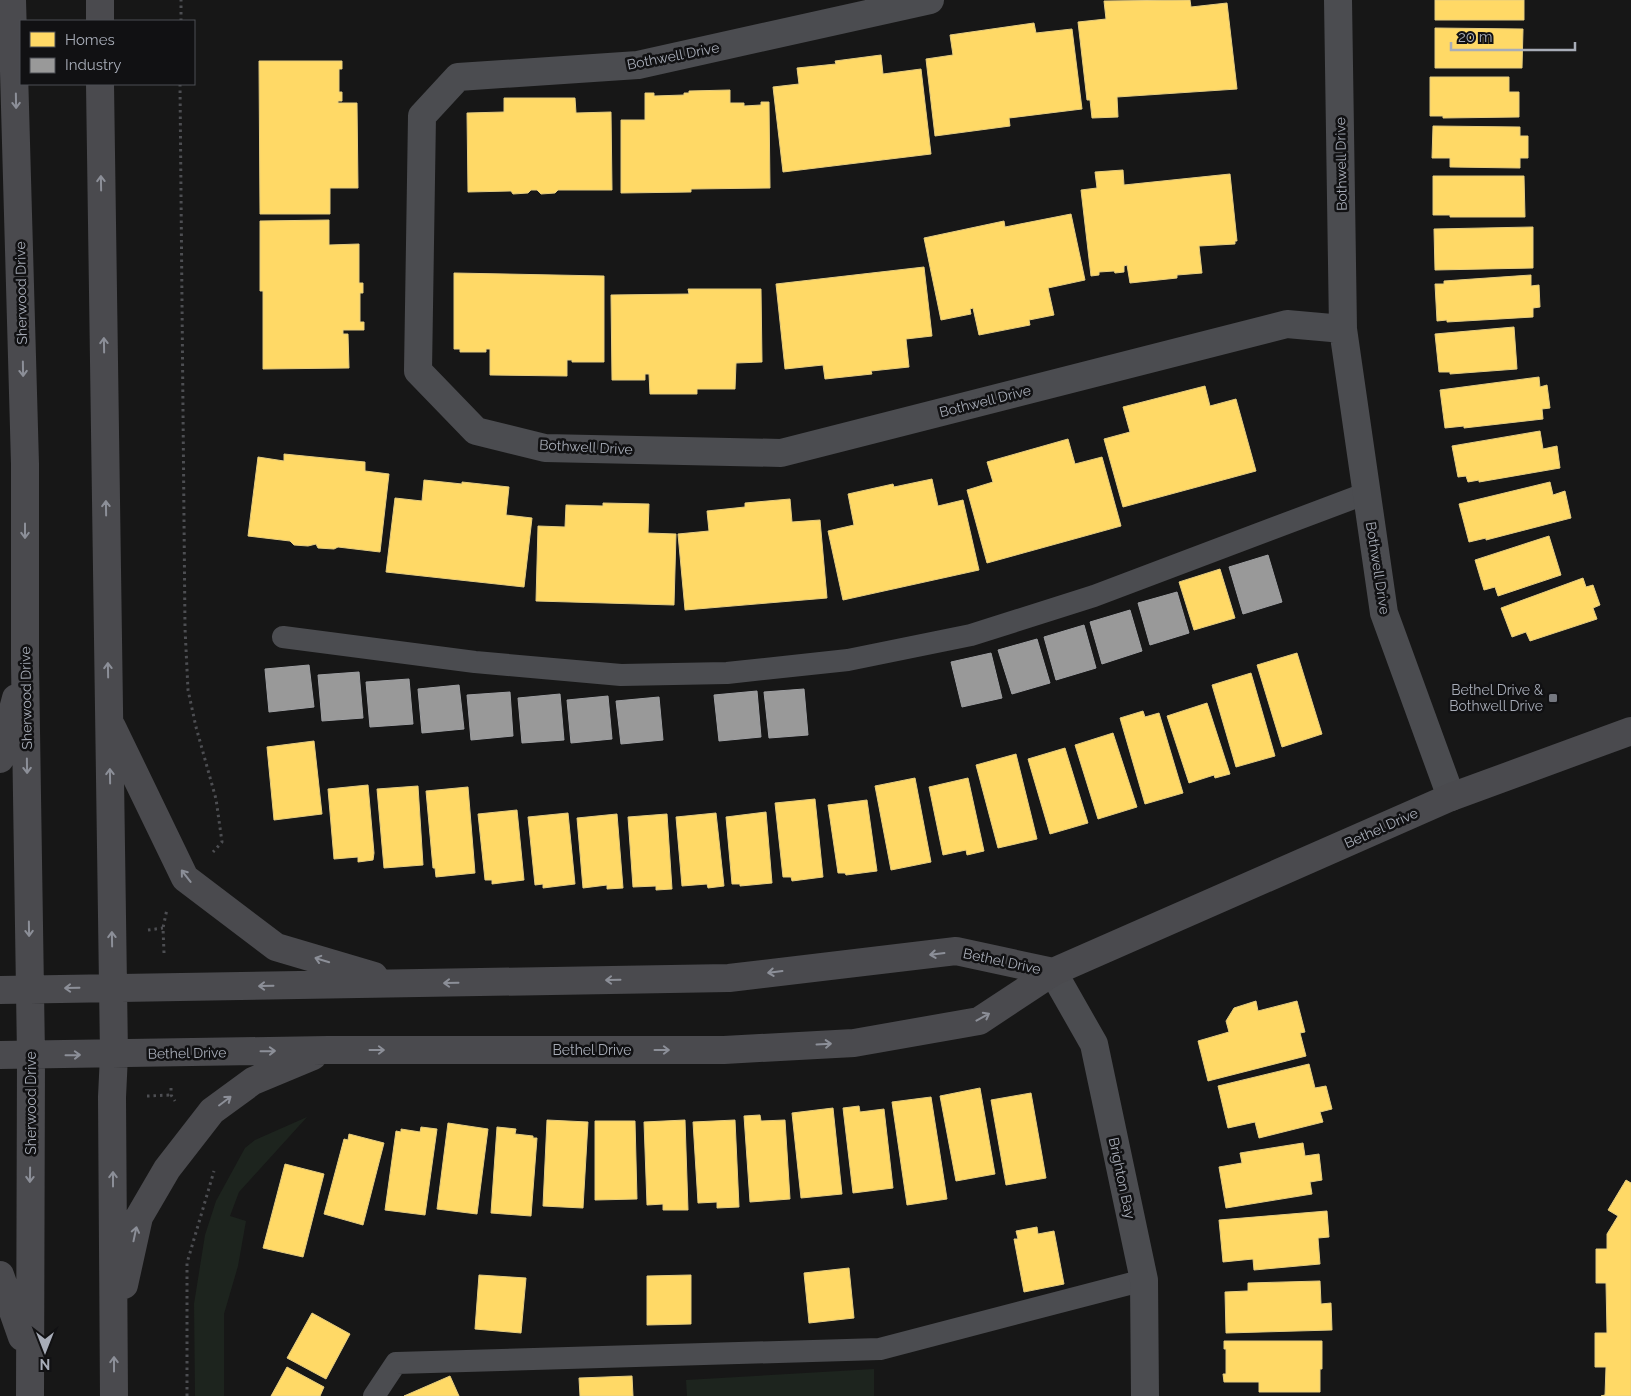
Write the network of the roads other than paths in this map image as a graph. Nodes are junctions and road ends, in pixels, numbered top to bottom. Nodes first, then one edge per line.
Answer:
1 (12, 0) edge
2 (100, 0) edge
3 (930, 0) edge
4 (1338, 0) edge
5 (100, 20) edge
6 (100, 85) edge
7 (1344, 329) junction
8 (1367, 493) junction
9 (283, 637) dead end
10 (25, 665) junction
11 (109, 719) junction
12 (1631, 731) edge
13 (0, 759) edge
14 (1451, 797) junction
15 (1053, 972) junction
16 (402, 984) junction
17 (113, 988) junction
18 (0, 990) edge
19 (30, 990) junction
20 (328, 1050) junction
21 (0, 1055) edge
22 (114, 1055) junction
23 (31, 1056) junction
24 (0, 1275) edge
25 (1144, 1280) junction
26 (114, 1333) junction
27 (29, 1355) junction
28 (30, 1396) edge
29 (114, 1396) edge
30 (374, 1396) edge
31 (1145, 1396) edge

1 -> 10 main road, Sherwood Drive
2 - 5 main road
3 - 7 street, Bothwell Drive
4 - 7 street, Bothwell Drive
11 -> 6 main road
7 - 8 street, Bothwell Drive
8 - 9 lane
8 - 14 street, Bothwell Drive
10 - 13 main road
10 -> 19 main road, Sherwood Drive
16 -> 11 main road
17 -> 11 main road
12 - 14 main road, Bethel Drive
14 - 15 main road, Bethel Drive
15 -> 16 main road, Bethel Drive
20 -> 15 main road, Bethel Drive
15 - 25 street, Brighton Bay
16 -> 17 main road, Bethel Drive
17 -> 19 main road, Bethel Drive
17 - 22 main road
18 - 19 main road, Bethel Drive
19 - 23 main road, Sherwood Drive
22 -> 20 main road, Bethel Drive
26 -> 20 main road
21 - 23 main road, Bethel Drive
23 -> 22 main road, Bethel Drive
26 -> 22 main road
23 -> 27 main road, Sherwood Drive
24 - 27 main road
25 - 30 lane
25 - 31 street, Brighton Bay
29 -> 26 main road
27 - 28 main road, Sherwood Drive

